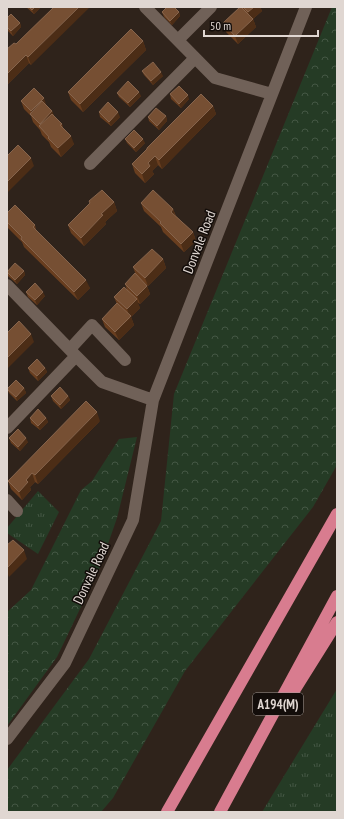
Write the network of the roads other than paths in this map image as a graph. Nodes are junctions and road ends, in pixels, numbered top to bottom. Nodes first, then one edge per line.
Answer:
1 (145, 7) edge
2 (211, 7) edge
3 (306, 7) edge
4 (178, 40) junction
5 (196, 58) junction
6 (272, 94) junction
7 (90, 164) dead end
8 (7, 285) edge
9 (73, 353) junction
10 (125, 360) dead end
11 (153, 400) junction
12 (7, 428) edge
13 (7, 500) edge
14 (17, 511) dead end
15 (337, 514) edge
16 (337, 526) edge
17 (337, 596) edge
18 (284, 609) junction
19 (337, 622) edge
20 (7, 739) edge
21 (167, 812) edge
22 (220, 812) edge

1 - 4 street
2 - 4 street
3 - 6 street, Donvale Road
4 - 5 street
5 - 6 street
5 - 7 street
6 - 11 street, Donvale Road
8 - 9 street
9 - 10 street
9 - 11 street
9 - 12 street
11 - 20 street, Donvale Road
13 - 14 street
15 - 18 highway, A194(M)
16 - 18 highway, A194(M)
17 - 22 highway, A194(M)
18 - 21 highway, A194(M)
19 - 22 highway, A194(M)

